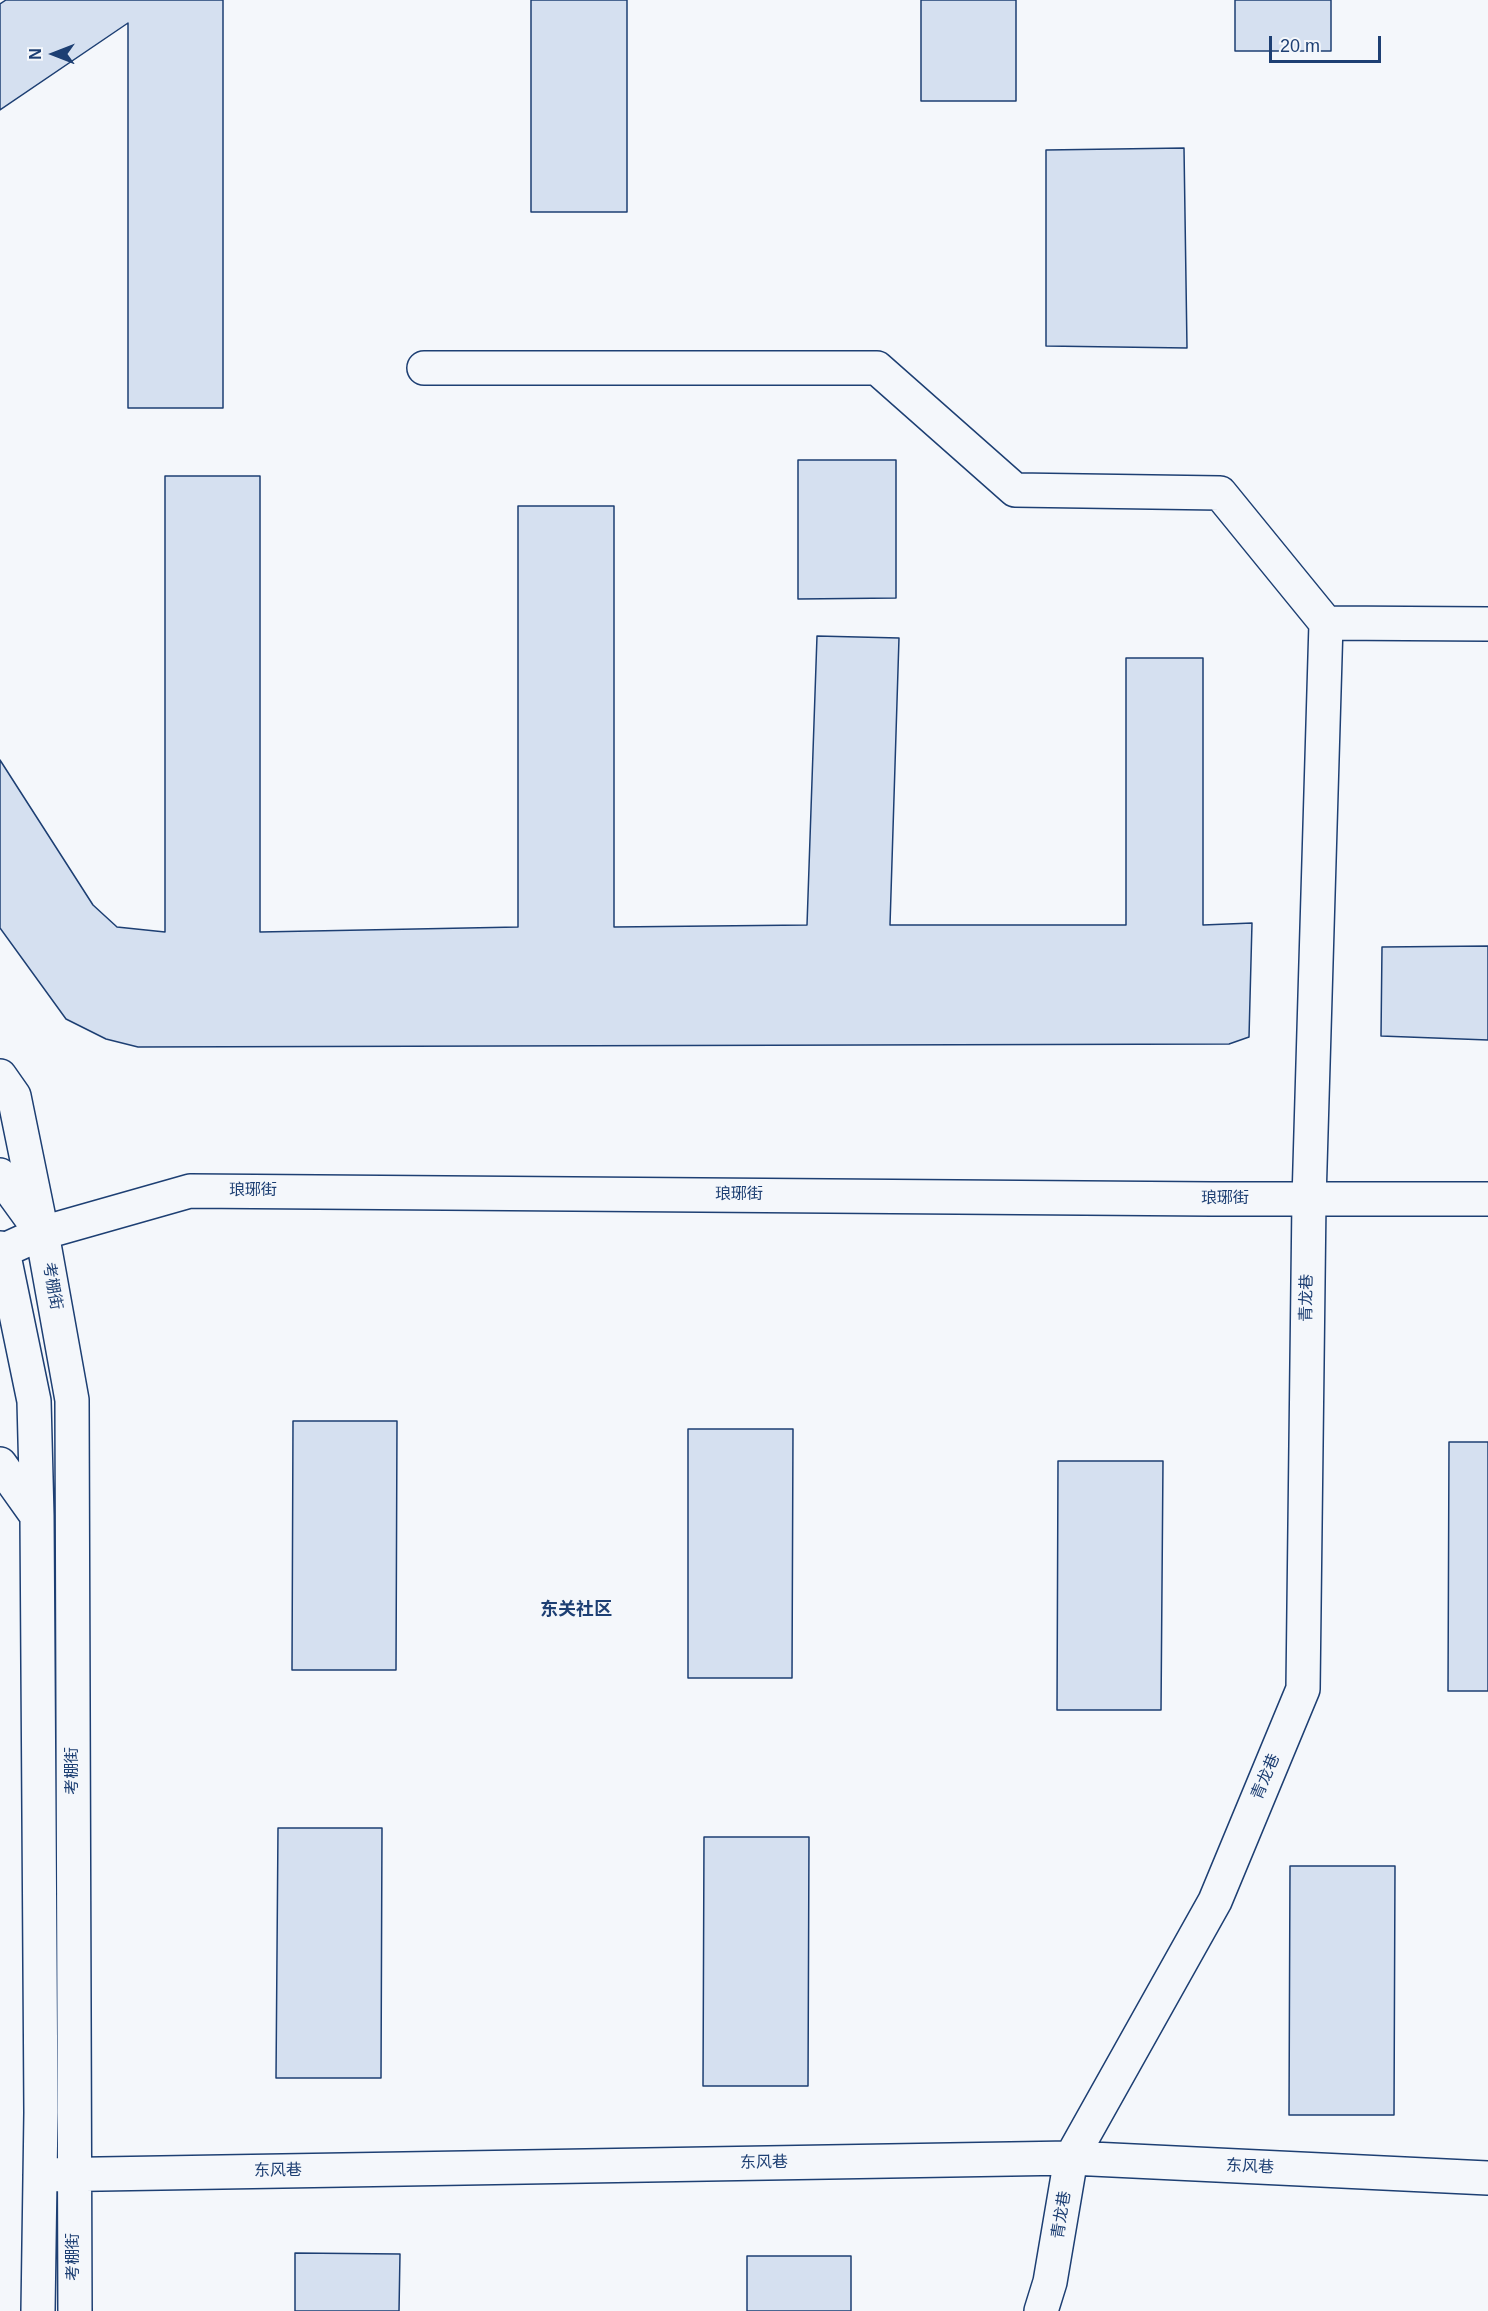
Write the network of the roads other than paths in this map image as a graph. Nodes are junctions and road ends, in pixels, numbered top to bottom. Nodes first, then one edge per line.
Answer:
1 (424, 368) dead end
2 (1326, 623) junction
3 (1488, 624) edge
4 (0, 1077) edge
5 (0, 1175) edge
6 (1488, 1199) edge
7 (1309, 1200) junction
8 (42, 1233) junction
9 (1, 1250) edge
10 (0, 1464) edge
11 (37, 1516) junction
12 (1071, 2158) junction
13 (40, 2175) junction
14 (74, 2175) junction
15 (1488, 2178) edge
16 (38, 2311) edge
17 (75, 2311) edge
18 (1041, 2311) edge

1 - 2 street
2 - 3 street
2 - 7 street, 青龙巷
4 - 8 street, 考棚街
5 - 8 street
6 - 7 street, 琅琊街
7 - 8 street, 琅琊街
7 - 12 street, 青龙巷
8 - 9 street, 琅琊街
8 - 14 street, 考棚街
9 - 11 street, 考棚街
10 - 11 street
11 - 13 street, 考棚街
12 - 14 street, 东风巷
12 - 15 street, 东风巷
12 - 18 street, 青龙巷
13 - 14 street, 东风巷
13 - 16 street, 考棚街
14 - 17 street, 考棚街

